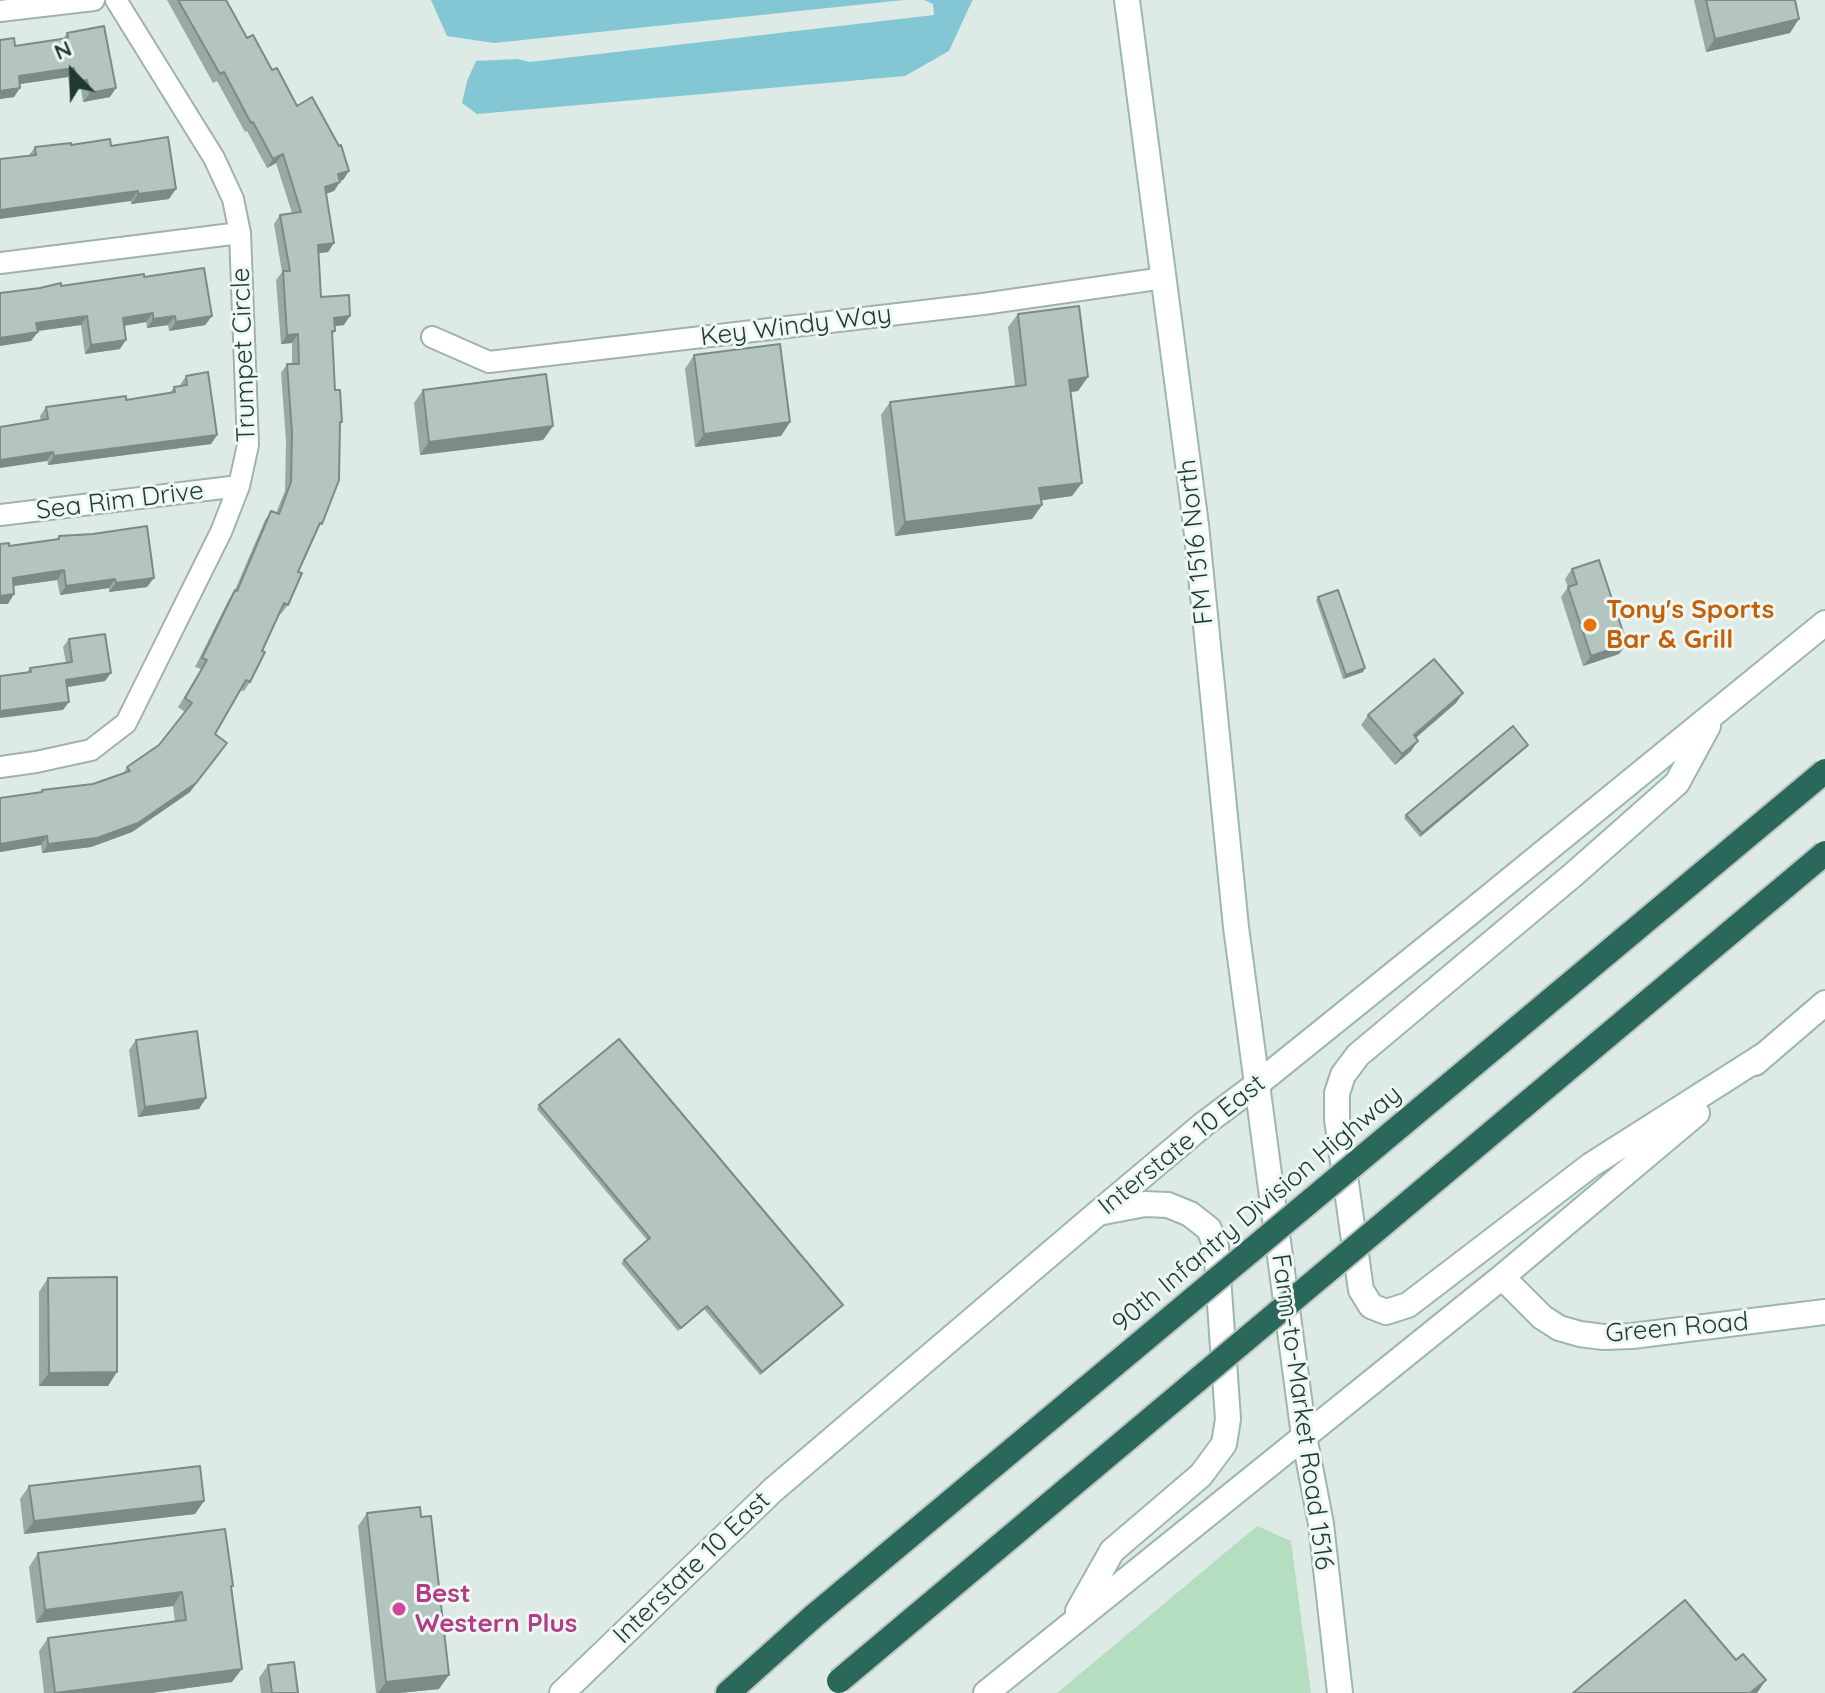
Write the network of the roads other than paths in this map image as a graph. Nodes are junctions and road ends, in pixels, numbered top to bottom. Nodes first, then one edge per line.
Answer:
1 (94, 0) edge
2 (116, 0) edge
3 (1127, 0) edge
4 (0, 11) edge
5 (240, 233) junction
6 (0, 263) edge
7 (1164, 278) junction
8 (432, 337) dead end
9 (239, 486) junction
10 (0, 515) edge
11 (1825, 623) edge
12 (1715, 714) junction
13 (0, 767) edge
14 (1825, 771) edge
15 (1825, 853) edge
16 (1825, 1003) edge
17 (1767, 1053) junction
18 (1256, 1085) junction
19 (1098, 1213) junction
20 (1502, 1277) junction
21 (1825, 1312) edge
22 (1304, 1436) junction
23 (1071, 1623) junction
24 (832, 1687) edge
25 (562, 1693) edge
26 (728, 1693) edge
27 (986, 1693) edge
28 (1340, 1693) edge

1 - 4 street
2 - 5 street, Trumpet Circle
3 - 7 main road, FM 1516 North
5 - 6 street
5 - 9 street, Trumpet Circle
7 - 8 street, Key Windy Way
7 - 18 main road, FM 1516 North
9 - 10 street, Sea Rim Drive
9 - 13 street, Trumpet Circle
11 - 12 main road, Interstate 10 East
12 - 17 main road
12 - 18 main road, Interstate 10 East
14 - 26 highway, 90th Infantry Division Highway, bridge
15 - 24 highway, bridge
16 - 17 main road
17 - 20 main road
18 - 19 main road, Interstate 10 East
18 - 22 main road, Farm-to-Market Road 1516
19 - 23 main road
19 - 25 main road, Interstate 10 East
20 - 21 main road, Green Road
20 - 22 main road
22 - 23 main road
22 - 28 main road, Farm-to-Market Road 1516
23 - 27 main road

